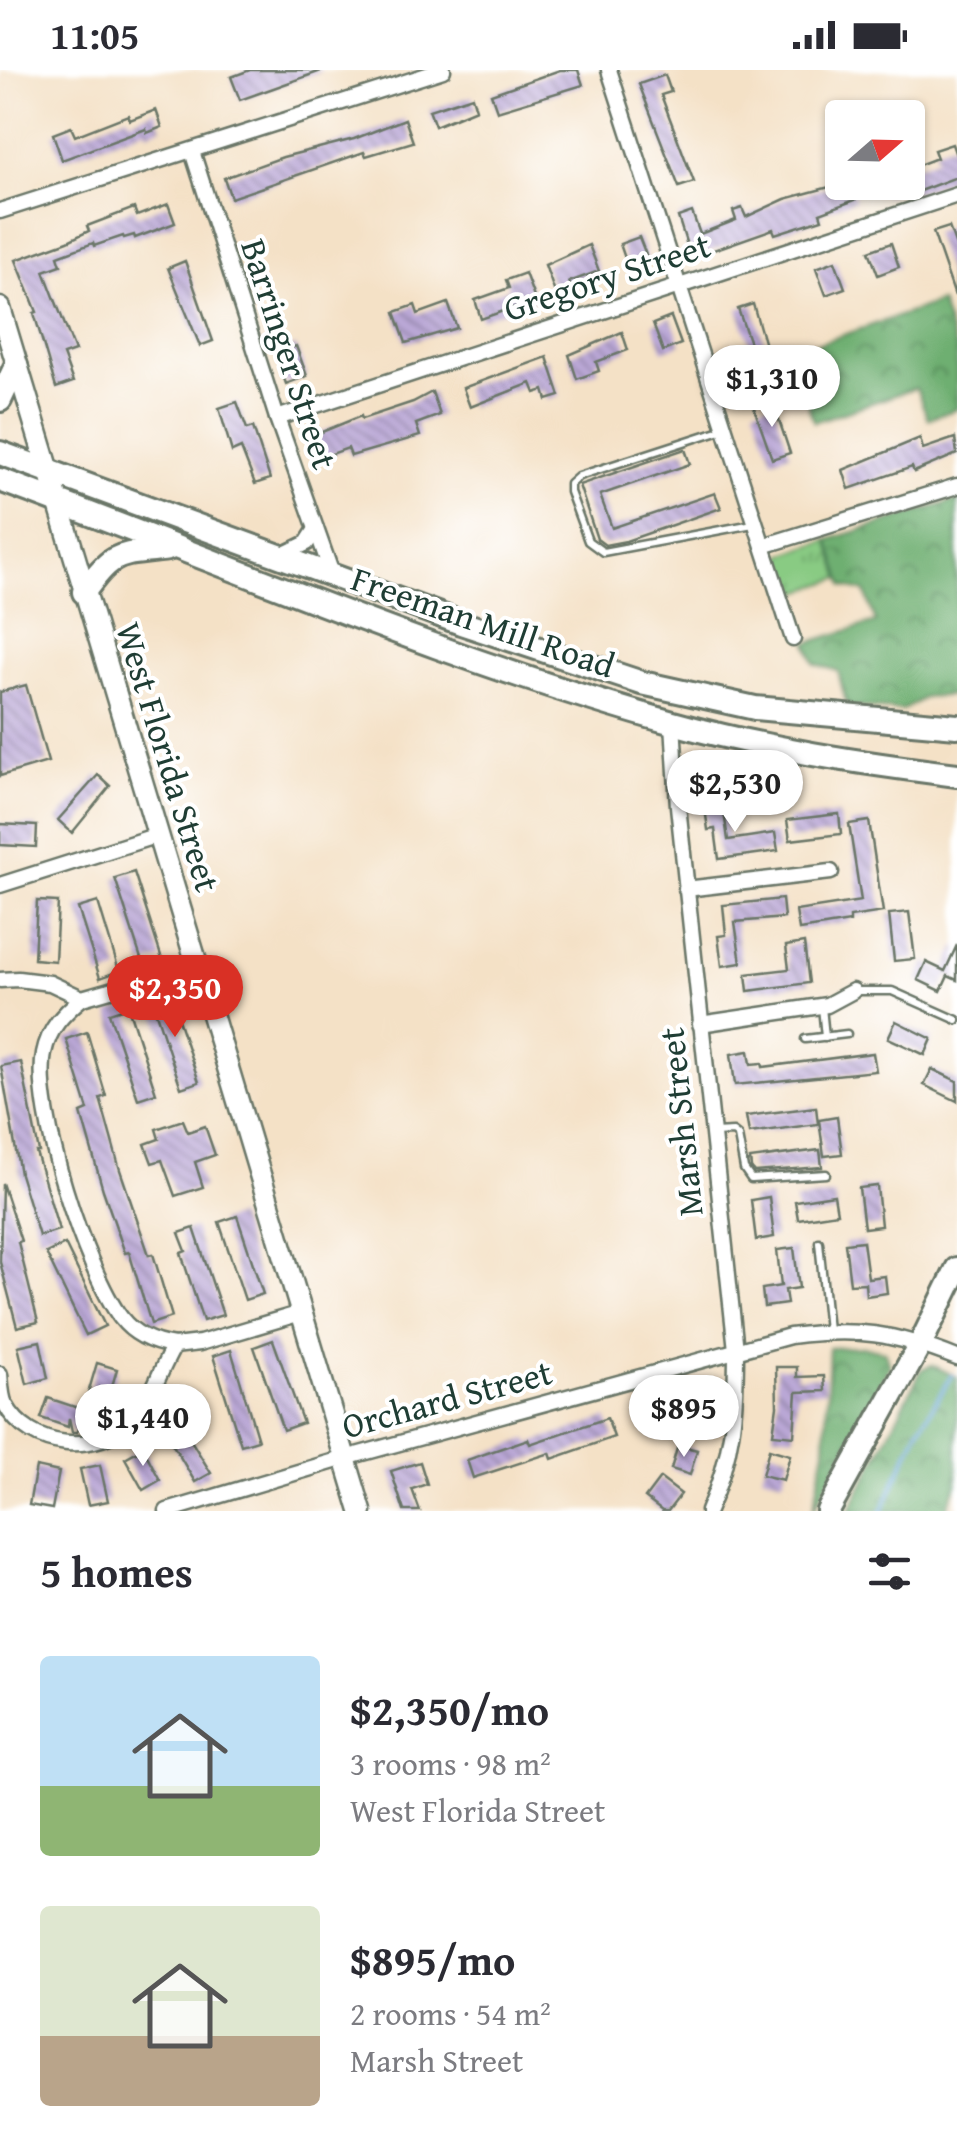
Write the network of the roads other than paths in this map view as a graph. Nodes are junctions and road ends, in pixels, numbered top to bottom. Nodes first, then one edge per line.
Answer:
1 (443, 70) edge
2 (609, 70) edge
3 (192, 151) junction
4 (957, 195) edge
5 (0, 211) edge
6 (679, 285) junction
7 (0, 308) edge
8 (16, 366) junction
9 (0, 400) edge
10 (276, 418) junction
11 (725, 429) junction
12 (0, 453) edge
13 (49, 473) junction
14 (0, 480) edge
15 (957, 486) edge
16 (58, 502) junction
17 (756, 524) junction
18 (316, 529) junction
19 (763, 546) junction
20 (179, 548) junction
21 (280, 556) junction
22 (332, 574) junction
23 (84, 592) junction
24 (792, 639) dead end
25 (673, 723) junction
26 (957, 726) edge
27 (720, 772) dead end
28 (957, 775) edge
29 (676, 777) junction
30 (158, 835) junction
31 (831, 872) dead end
32 (0, 884) edge
33 (686, 889) junction
34 (198, 965) junction
35 (0, 980) edge
36 (853, 992) joint
37 (82, 998) junction
38 (824, 1005) junction
39 (957, 1020) edge
40 (700, 1024) junction
41 (847, 1034) dead end
42 (825, 1037) junction
43 (805, 1039) dead end
44 (713, 1133) junction
45 (826, 1174) dead end
46 (819, 1242) dead end
47 (957, 1269) edge
48 (301, 1312) junction
49 (828, 1331) junction
50 (921, 1343) junction
51 (174, 1346) junction
52 (736, 1350) junction
53 (957, 1358) edge
54 (0, 1374) edge
55 (344, 1458) junction
56 (166, 1511) edge
57 (360, 1511) edge
58 (708, 1511) edge
59 (828, 1511) edge

1 - 3 street
2 - 6 street
3 - 5 street
3 - 10 street, Barringer Street
4 - 6 street, Gregory Street
6 - 10 street, Gregory Street
6 - 11 street
7 - 8 main road, West Florida Street
8 - 9 main road
8 - 13 main road, West Florida Street
10 - 18 street, Barringer Street
11 - 17 street
11 - 17 lane
12 - 13 main road, Freeman Mill Road
13 - 16 main road, West Florida Street
13 - 21 main road, Freeman Mill Road
14 - 16 main road, Freeman Mill Road
15 - 19 street
16 - 20 main road, Freeman Mill Road
16 - 23 main road, West Florida Street
17 - 19 street
18 - 21 street
18 - 22 street, Barringer Street
19 - 24 street
20 - 23 main road
20 - 25 main road, Freeman Mill Road
21 - 22 main road, Freeman Mill Road
22 - 26 main road, Freeman Mill Road
23 - 30 main road, West Florida Street
25 - 28 main road, Freeman Mill Road
25 - 29 street, Marsh Street
27 - 29 lane
29 - 33 street, Marsh Street
30 - 32 street
30 - 34 main road, West Florida Street
31 - 33 street
33 - 40 street, Marsh Street
34 - 37 street
34 - 48 main road, West Florida Street
35 - 37 street
36 - 38 street
36 - 39 lane
37 - 51 street
38 - 40 street
38 - 42 lane
40 - 44 street, Marsh Street
41 - 42 lane
42 - 43 lane
44 - 45 lane
44 - 52 street, Marsh Street
46 - 49 lane
47 - 50 main road
48 - 51 street
48 - 55 main road, West Florida Street
49 - 50 street, Orchard Street
49 - 52 street, Orchard Street
50 - 53 street, Orchard Street
50 - 59 main road
51 - 54 street
52 - 55 street, Orchard Street
52 - 58 street, Marsh Street
55 - 56 street, Orchard Street
55 - 57 main road, West Florida Street

